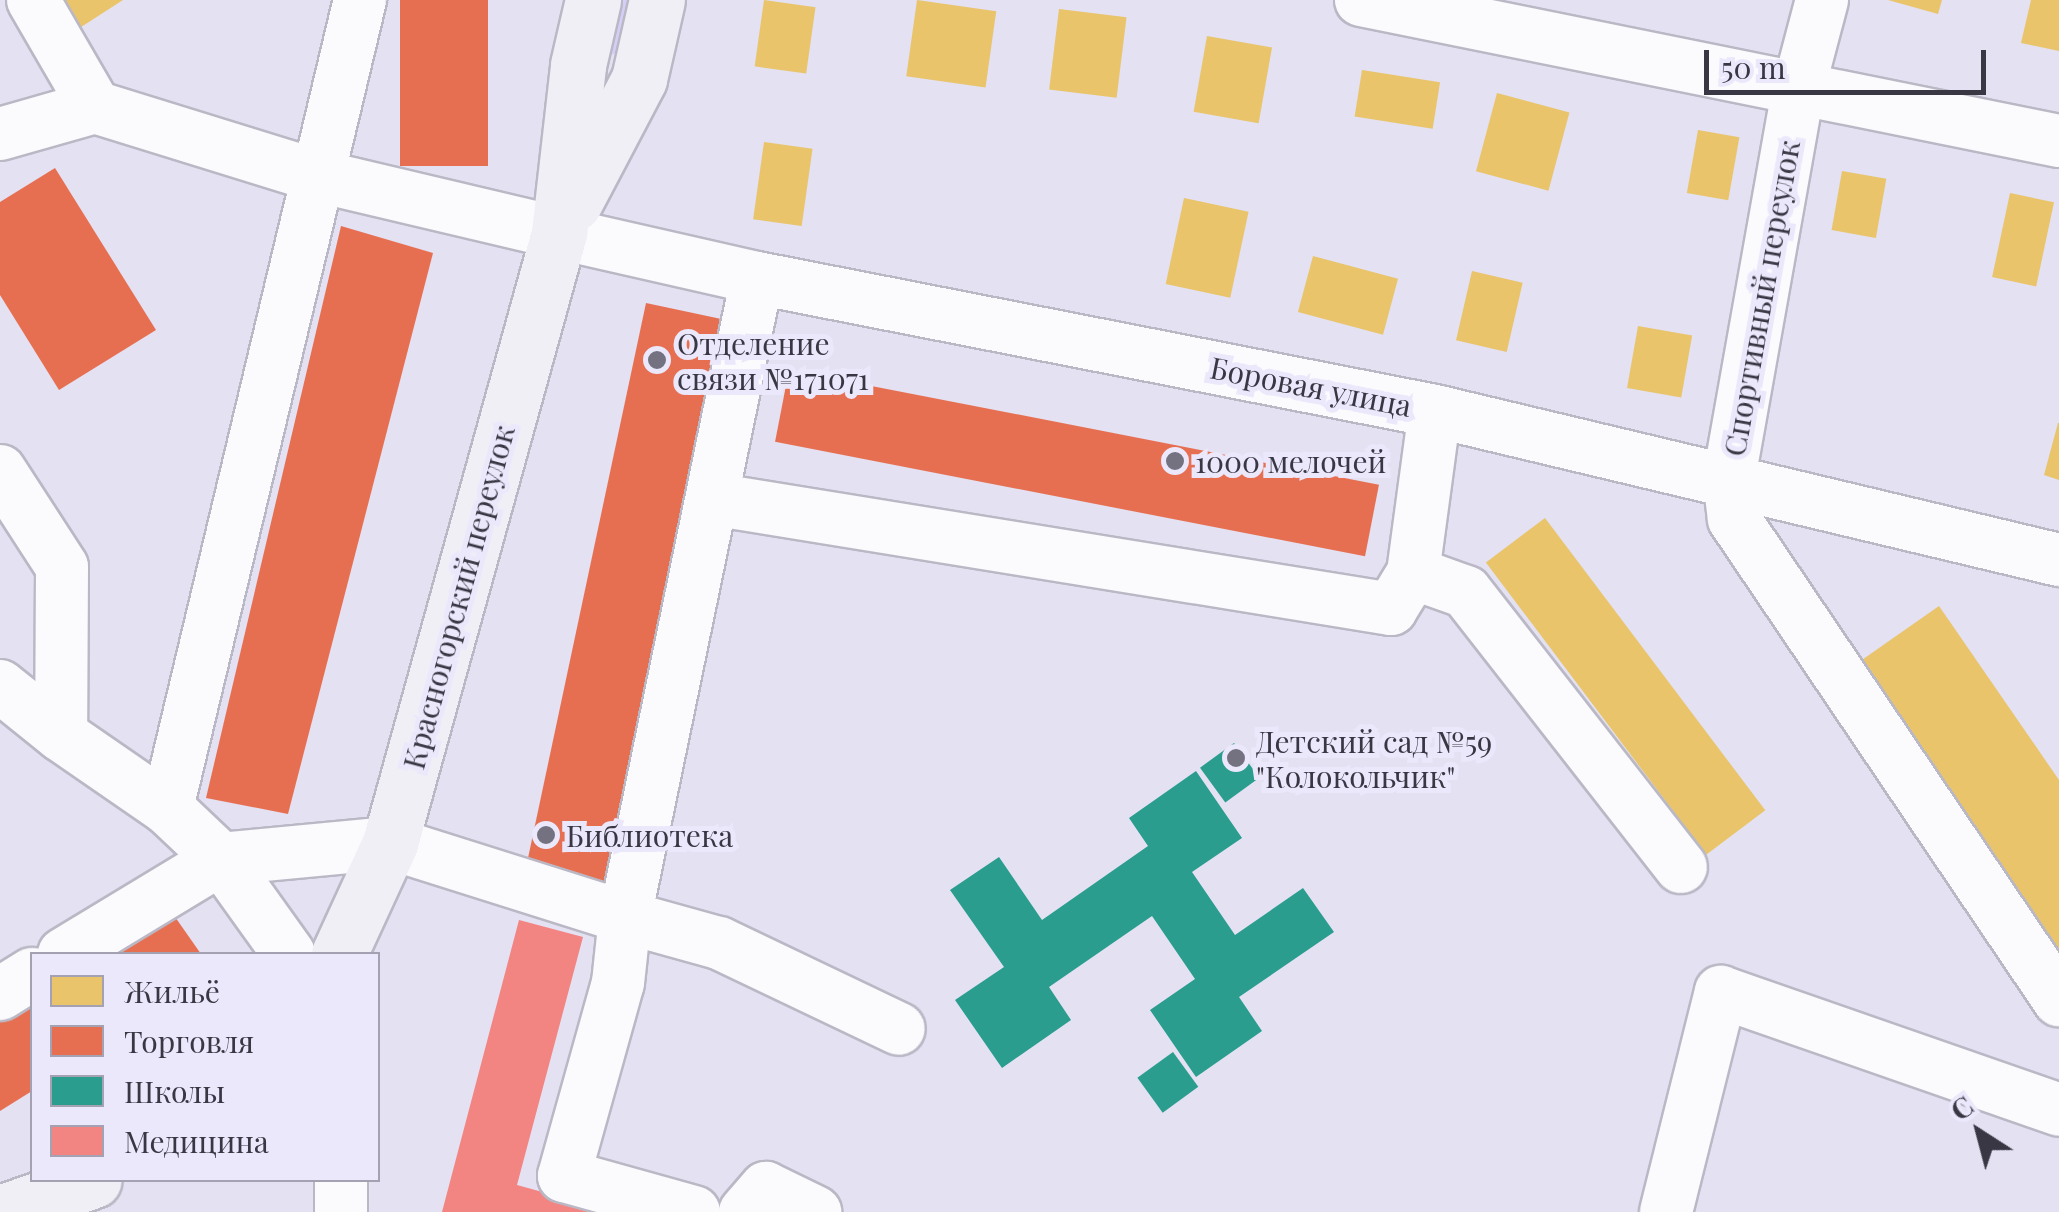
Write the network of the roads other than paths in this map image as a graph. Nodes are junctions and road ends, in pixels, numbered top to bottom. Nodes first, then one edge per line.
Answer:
1 (33, 0) edge
2 (360, 0) edge
3 (594, 0) edge
4 (658, 0) edge
5 (1360, 0) edge
6 (1822, 0) edge
7 (1798, 91) junction
8 (95, 107) junction
9 (0, 134) edge
10 (2059, 141) edge
11 (318, 176) junction
12 (559, 232) junction
13 (757, 278) junction
14 (1435, 411) junction
15 (0, 471) edge
16 (1729, 479) junction
17 (712, 499) junction
18 (2059, 560) edge
19 (1413, 574) junction
20 (0, 686) edge
21 (61, 735) junction
22 (167, 808) junction
23 (390, 842) junction
24 (221, 859) junction
25 (1681, 867) dead end
26 (626, 916) junction
27 (67, 952) edge
28 (287, 952) edge
29 (342, 952) edge
30 (30, 975) edge
31 (0, 994) edge
32 (2059, 1000) edge
33 (900, 1029) dead end
34 (2059, 1110) edge
35 (88, 1182) edge
36 (341, 1182) edge
37 (3, 1212) edge
38 (341, 1212) edge
39 (694, 1212) edge
40 (745, 1212) edge
41 (815, 1212) edge
42 (1666, 1212) edge

1 - 8 street
2 - 11 street
3 - 12 main road, Красногорский переулок
4 - 12 main road, Красногорский переулок
5 - 7 street
6 - 7 street, Спортивный переулок
7 - 10 street
7 - 16 street, Спортивный переулок
8 - 9 street
8 - 11 street, Боровая улица
11 - 12 street, Боровая улица
11 - 22 street
12 - 13 street, Боровая улица
12 - 23 main road, Красногорский переулок
13 - 14 street, Боровая улица
13 - 17 street
14 - 16 street, Боровая улица
14 - 19 street
15 - 21 street
16 - 18 street, Боровая улица
16 - 32 street
17 - 19 street
17 - 26 street
19 - 25 street
20 - 21 street
21 - 22 street
22 - 24 street
23 - 24 street
23 - 26 street
23 - 29 main road, Красногорский переулок
24 - 27 street
24 - 28 street
26 - 33 street
26 - 39 street
30 - 31 street
34 - 42 street
35 - 37 main road
36 - 38 street
40 - 41 street

